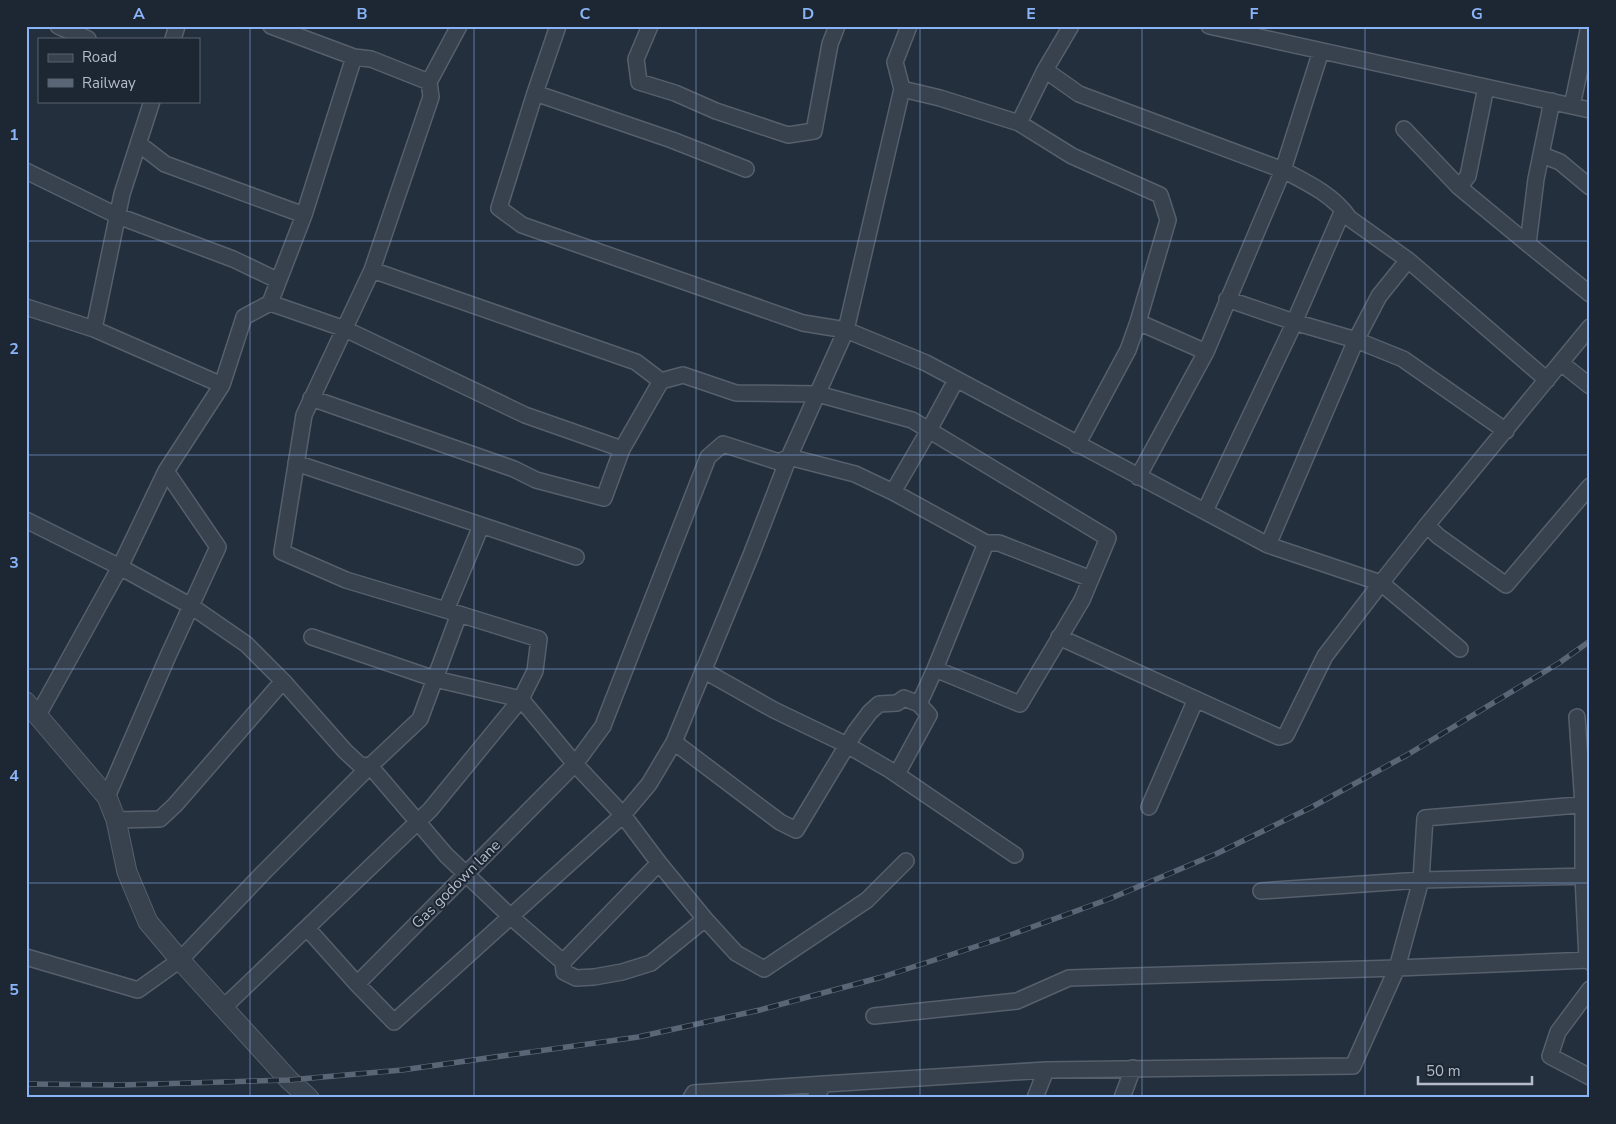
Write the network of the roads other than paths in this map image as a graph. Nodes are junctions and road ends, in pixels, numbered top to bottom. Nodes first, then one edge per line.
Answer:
1 (58, 26) edge
2 (177, 26) edge
3 (271, 26) edge
4 (459, 26) edge
5 (558, 26) edge
6 (650, 26) edge
7 (837, 26) edge
8 (909, 26) edge
9 (1071, 26) edge
10 (1209, 26) edge
11 (1589, 26) edge
12 (1272, 33) edge
13 (86, 38) edge
14 (173, 38) edge
15 (1321, 51) junction
16 (354, 57) junction
17 (1045, 70) junction
18 (429, 82) junction
19 (1486, 86) junction
20 (902, 89) junction
21 (535, 93) junction
22 (1552, 101) junction
23 (152, 102) edge
24 (1572, 106) junction
25 (1590, 110) edge
26 (1019, 123) junction
27 (1404, 129) dead end
28 (138, 144) junction
29 (1542, 155) junction
30 (746, 169) dead end
31 (26, 170) edge
32 (1283, 170) junction
33 (1459, 187) junction
34 (1590, 187) edge
35 (1343, 210) junction
36 (304, 215) junction
37 (118, 216) junction
38 (1528, 244) junction
39 (1408, 260) junction
40 (372, 270) junction
41 (278, 280) junction
42 (1590, 294) edge
43 (1227, 299) junction
44 (270, 303) junction
45 (26, 308) edge
46 (1138, 322) junction
47 (1294, 322) junction
48 (1590, 328) edge
49 (94, 329) junction
50 (346, 329) junction
51 (846, 330) junction
52 (1356, 340) junction
53 (1206, 352) junction
54 (1561, 364) junction
55 (956, 380) junction
56 (1547, 380) junction
57 (661, 381) junction
58 (222, 385) junction
59 (1590, 386) edge
60 (818, 394) junction
61 (311, 398) junction
62 (929, 430) junction
63 (1506, 431) junction
64 (1077, 445) junction
65 (622, 449) junction
66 (789, 457) junction
67 (296, 462) junction
68 (166, 471) junction
69 (1138, 477) junction
70 (1590, 486) edge
71 (893, 492) junction
72 (1205, 511) junction
73 (26, 520) edge
74 (1426, 525) junction
75 (481, 526) junction
76 (986, 542) junction
77 (1268, 545) junction
78 (576, 557) dead end
79 (120, 567) junction
80 (1091, 579) junction
81 (1381, 583) junction
82 (191, 606) junction
83 (453, 612) junction
84 (312, 637) dead end
85 (1059, 637) junction
86 (1460, 649) dead end
87 (935, 669) junction
88 (703, 670) junction
89 (435, 679) junction
90 (283, 681) junction
91 (521, 699) junction
92 (1196, 699) junction
93 (919, 704) junction
94 (32, 708) edge
95 (1577, 717) dead end
96 (674, 742) junction
97 (847, 745) junction
98 (575, 764) junction
99 (370, 766) junction
100 (897, 774) junction
101 (107, 797) junction
102 (1586, 805) edge
103 (1149, 807) dead end
104 (624, 815) junction
105 (116, 820) junction
106 (417, 822) junction
107 (1015, 855) dead end
108 (906, 861) dead end
109 (659, 863) junction
110 (465, 874) junction
111 (1587, 876) edge
112 (1421, 880) junction
113 (1261, 891) dead end
114 (511, 917) junction
115 (705, 919) junction
116 (307, 928) junction
117 (26, 958) edge
118 (180, 960) junction
119 (1589, 961) edge
120 (563, 962) junction
121 (1398, 968) junction
122 (358, 984) junction
123 (1590, 989) edge
124 (224, 1007) junction
125 (874, 1016) dead end
126 (1134, 1068) junction
127 (1046, 1070) junction
128 (1590, 1077) edge
129 (824, 1084) junction
130 (309, 1098) edge
131 (691, 1098) edge
132 (816, 1098) edge
133 (1035, 1098) edge
134 (1122, 1098) edge

1 - 13 street
2 - 14 street
3 - 16 street
4 - 18 street
5 - 21 street
6 - 7 street
8 - 20 street
9 - 17 street
10 - 12 street
11 - 24 street
12 - 15 street
15 - 19 street
15 - 32 street
16 - 18 street
16 - 36 street
17 - 26 street
17 - 32 street
18 - 40 street
19 - 22 street
19 - 33 street
20 - 26 street
20 - 51 street
21 - 30 street
21 - 51 street
22 - 24 street
22 - 29 street
23 - 28 street
24 - 25 street
26 - 46 street
27 - 33 street
28 - 36 street
28 - 37 street
29 - 34 street
29 - 38 street
31 - 37 street
32 - 35 street
32 - 43 street
33 - 38 street
35 - 39 street
35 - 47 street
36 - 41 street
37 - 41 street
37 - 49 street
38 - 42 street
39 - 52 street
39 - 56 street
40 - 50 street
40 - 57 street
41 - 44 street
43 - 47 street
43 - 53 street
44 - 50 street
44 - 58 street
45 - 49 street
46 - 53 street
46 - 64 street
47 - 52 street
47 - 72 street
48 - 54 street
49 - 58 street
50 - 61 street
50 - 65 street
51 - 55 street
51 - 60 street
52 - 63 street
52 - 77 street
53 - 69 street
54 - 56 street
54 - 59 street
55 - 62 street
55 - 64 street
56 - 63 street
57 - 60 street
57 - 65 street
58 - 68 street
60 - 62 street
60 - 66 street
61 - 65 street
61 - 67 street
62 - 71 street
62 - 80 street
63 - 74 street
64 - 69 street
66 - 71 street
66 - 88 street
66 - 98 street, Gas godown lane
67 - 75 street
67 - 83 street
68 - 79 street
68 - 82 street
69 - 72 street
70 - 74 street
71 - 76 street
72 - 77 street
73 - 79 street
74 - 81 street
75 - 78 street
75 - 83 street
76 - 80 street
76 - 87 street
77 - 81 street
79 - 82 street
79 - 94 street
80 - 85 street
81 - 86 street
81 - 92 street
82 - 90 street
82 - 101 street
83 - 89 street
83 - 91 street
84 - 89 street
85 - 87 street
85 - 92 street
87 - 93 street
88 - 96 street
88 - 97 street
89 - 91 street
89 - 99 street
90 - 99 street
90 - 105 street
91 - 98 street
91 - 106 street
92 - 103 street
93 - 97 street
93 - 100 street
94 - 101 street
95 - 102 street
96 - 97 street
96 - 104 street
97 - 100 street
98 - 104 street
98 - 110 street, Gas godown lane
99 - 106 street
99 - 118 street
100 - 107 street
101 - 105 street
102 - 111 street
102 - 112 street
104 - 109 street
104 - 114 street
105 - 118 street
106 - 110 street
106 - 116 street
108 - 115 street
109 - 115 street
109 - 120 street
110 - 114 street
110 - 122 street, Gas godown lane
111 - 112 street
111 - 119 street
112 - 113 street
112 - 121 street
114 - 120 street
114 - 122 street
115 - 120 street
116 - 122 street
116 - 124 street
117 - 118 street
118 - 124 street
119 - 121 street
121 - 125 street
121 - 126 street
123 - 128 street
124 - 130 street
126 - 127 street
126 - 134 street
127 - 129 street
127 - 133 street
129 - 131 street
129 - 132 street

